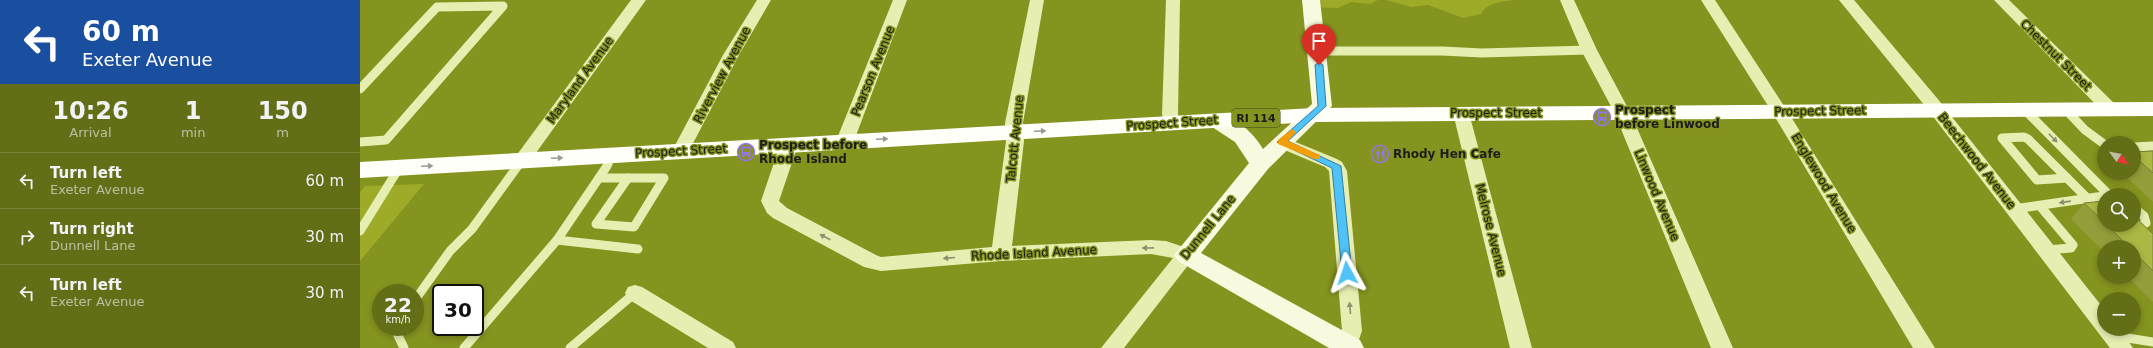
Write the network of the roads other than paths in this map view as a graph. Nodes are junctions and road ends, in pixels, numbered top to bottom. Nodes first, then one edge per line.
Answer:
1 (639, 0) edge
2 (764, 0) edge
3 (900, 0) edge
4 (1037, 0) edge
5 (1173, 0) edge
6 (1311, 0) edge
7 (1567, 0) edge
8 (1708, 0) edge
9 (1846, 0) edge
10 (2001, 0) edge
11 (1589, 50) junction
12 (1318, 51) junction
13 (360, 89) edge
14 (2153, 109) edge
15 (1937, 110) junction
16 (2025, 110) junction
17 (2066, 110) junction
18 (2111, 110) junction
19 (1461, 112) junction
20 (1622, 112) junction
21 (1780, 112) junction
22 (1314, 115) junction
23 (1216, 120) junction
24 (1172, 124) junction
25 (1015, 132) junction
26 (2097, 139) edge
27 (846, 141) junction
28 (360, 142) edge
29 (1282, 142) junction
30 (789, 145) junction
31 (2141, 146) edge
32 (2153, 146) edge
33 (681, 150) junction
34 (612, 155) junction
35 (522, 160) junction
36 (1260, 164) junction
37 (399, 168) junction
38 (360, 170) edge
39 (599, 178) junction
40 (628, 178) junction
41 (2068, 178) junction
42 (2103, 188) edge
43 (2097, 197) edge
44 (2088, 199) junction
45 (2040, 206) junction
46 (2014, 209) junction
47 (2141, 214) edge
48 (2141, 226) edge
49 (360, 231) edge
50 (558, 240) junction
51 (638, 249) dead end
52 (2046, 250) junction
53 (1002, 254) junction
54 (1186, 255) junction
55 (424, 287) edge
56 (635, 293) joint
57 (2097, 315) edge
58 (398, 336) edge
59 (2122, 336) edge
60 (2153, 342) edge
61 (1348, 347) edge
62 (404, 348) edge
63 (464, 348) edge
64 (570, 348) edge
65 (725, 348) edge
66 (1112, 348) edge
67 (1521, 348) edge
68 (1722, 348) edge
69 (1924, 348) edge

1 - 35 street, Maryland Avenue
2 - 33 street, Riverview Avenue
3 - 27 street, Pearson Avenue
4 - 25 street, Talcott Avenue
5 - 24 street
6 - 12 street
7 - 11 street, Linwood Avenue
8 - 21 street, Englewood Avenue
9 - 15 street, Beechwood Avenue
10 - 18 street, Chestnut Street
11 - 12 lane
11 - 20 street, Linwood Avenue
12 - 22 street
13 - 28 lane
14 - 18 main road, Prospect Street / RI 114
15 - 16 main road, Prospect Street / RI 114
15 - 21 main road, Prospect Street / RI 114
15 - 46 street, Beechwood Avenue
16 - 17 main road, Prospect Street / RI 114
16 -> 42 lane
17 - 18 main road, Prospect Street / RI 114
17 - 26 lane
19 - 20 main road, Prospect Street / RI 114
19 - 22 main road, Prospect Street / RI 114
19 - 67 street, Melrose Avenue
20 - 21 main road, Prospect Street / RI 114
20 - 68 street, Linwood Avenue
21 - 69 street, Englewood Avenue
22 - 23 main road, Prospect Street / RI 114
22 - 29 street, Dunnell Lane
23 - 24 main road, Prospect Street / RI 114
23 - 36 street
25 -> 24 main road, Prospect Street / RI 114
27 -> 25 main road, Prospect Street / RI 114
25 - 53 street, Talcott Avenue
27 - 30 main road, Prospect Street / RI 114
29 - 36 street, Dunnell Lane
61 -> 29 street
30 - 33 main road, Prospect Street / RI 114
53 -> 30 street, Rhode Island Avenue
31 - 32 lane
33 - 34 main road, Prospect Street / RI 114
35 -> 34 main road, Prospect Street / RI 114
34 - 39 lane
37 -> 35 main road, Prospect Street / RI 114
35 - 55 lane
36 - 54 street, Dunnell Lane
37 - 38 main road, Prospect Street / RI 114
37 - 49 lane
39 - 40 lane
39 - 50 lane
40 - 40 lane
41 - 41 lane
41 - 44 lane
43 - 44 lane
44 -> 45 lane
45 - 46 lane
45 - 52 lane
46 - 52 street, Beechwood Avenue
47 - 48 lane
50 - 51 lane
50 - 63 lane
52 - 57 street, Beechwood Avenue
54 -> 53 street, Rhode Island Avenue
54 - 61 street, Rhode Island Avenue
54 - 66 street, Dunnell Lane
56 - 64 lane
56 - 65 street
58 - 62 lane
59 - 60 lane

